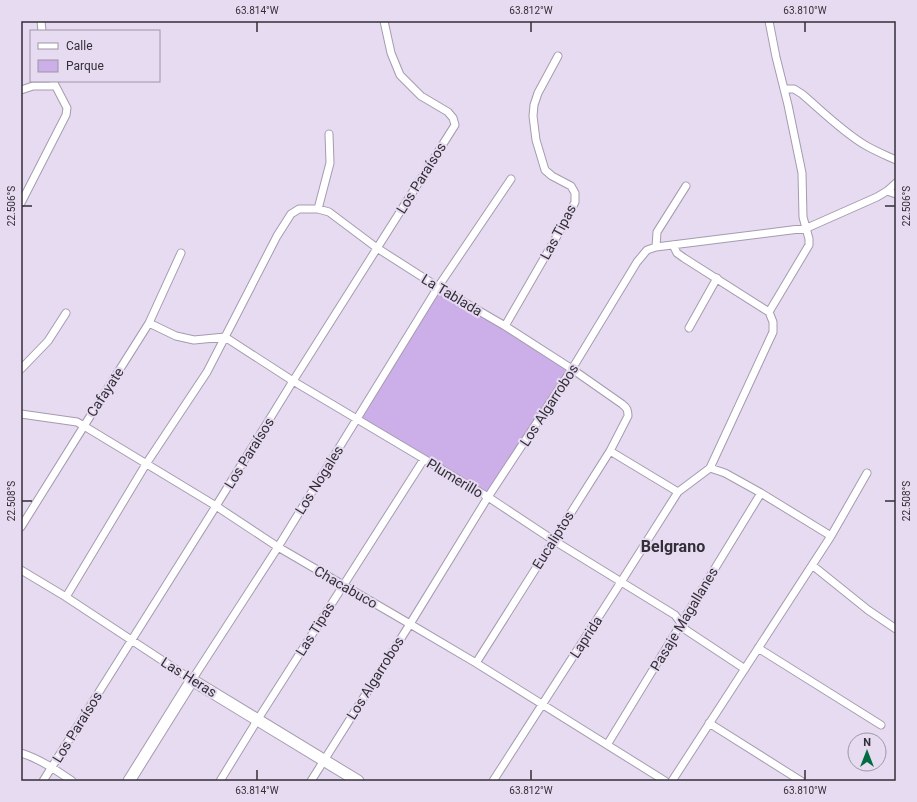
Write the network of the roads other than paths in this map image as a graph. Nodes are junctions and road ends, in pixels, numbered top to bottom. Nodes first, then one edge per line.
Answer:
1 (384, 21) edge
2 (769, 21) edge
3 (558, 56) dead end
4 (54, 83) edge
5 (784, 89) junction
6 (21, 90) edge
7 (329, 134) dead end
8 (896, 160) edge
9 (511, 179) dead end
10 (896, 183) edge
11 (686, 186) dead end
12 (887, 191) junction
13 (896, 194) edge
14 (21, 203) edge
15 (318, 208) junction
16 (807, 228) junction
17 (673, 245) junction
18 (656, 247) junction
19 (377, 248) junction
20 (181, 253) dead end
21 (717, 278) junction
22 (438, 287) junction
23 (769, 312) junction
24 (66, 313) dead end
25 (149, 323) junction
26 (505, 326) junction
27 (689, 328) dead end
28 (225, 337) junction
29 (21, 369) edge
30 (572, 369) junction
31 (293, 381) junction
32 (21, 414) edge
33 (628, 416) joint
34 (356, 419) junction
35 (84, 426) junction
36 (610, 451) junction
37 (424, 459) junction
38 (146, 464) junction
39 (710, 468) junction
40 (867, 474) dead end
41 (678, 492) junction
42 (761, 493) junction
43 (488, 497) junction
44 (216, 506) junction
45 (21, 527) edge
46 (831, 536) junction
47 (553, 540) junction
48 (278, 547) junction
49 (812, 565) junction
50 (21, 570) edge
51 (621, 582) junction
52 (342, 585) junction
53 (66, 597) junction
54 (681, 623) junction
55 (410, 624) junction
56 (896, 629) edge
57 (131, 640) junction
58 (758, 648) junction
59 (476, 663) junction
60 (746, 669) junction
61 (192, 680) junction
62 (542, 705) junction
63 (258, 719) junction
64 (709, 723) junction
65 (881, 725) dead end
66 (607, 746) junction
67 (21, 753) edge
68 (324, 760) junction
69 (52, 767) junction
70 (43, 781) edge
71 (72, 781) edge
72 (129, 781) edge
73 (220, 781) edge
74 (311, 781) edge
75 (358, 781) edge
76 (493, 781) edge
77 (665, 781) edge
78 (672, 781) edge
79 (801, 781) edge

1 - 19 street, Los Paraísos
2 - 5 street
3 - 26 street, Las Tipas
4 - 6 street
4 - 14 street
5 - 8 street
5 - 16 street
7 - 15 street
9 - 22 street, Los Nogales
10 - 12 street, Los Algarrobos
11 - 18 street
12 - 13 street
12 - 16 street, Los Algarrobos
15 - 19 street, La Tablada
15 - 28 street
16 - 17 street, Los Algarrobos
16 - 23 street
17 - 18 street, Los Algarrobos
17 - 21 street
18 - 30 street, Los Algarrobos
19 - 22 street, La Tablada
19 - 31 street, Los Paraísos
20 - 25 street, Cafayate
21 - 23 street
21 - 27 street
22 - 26 street, La Tablada
22 - 34 street, Los Nogales
23 - 39 street
24 - 29 street
25 - 28 street
25 - 35 street, Cafayate
26 - 30 street, La Tablada
28 - 31 street, Plumerillo
28 - 38 street
30 - 33 street, La Tablada
30 - 43 street, Los Algarrobos
31 - 34 street, Plumerillo
31 - 44 street, Los Paraísos
32 - 35 street, Chacabuco
33 - 36 street, Eucaliptos
34 - 37 street, Plumerillo
34 - 48 street, Los Nogales
35 - 38 street, Chacabuco
35 - 45 street, Cafayate
36 - 41 street
36 - 47 street, Eucaliptos
37 - 43 street, Plumerillo
37 - 52 street, Las Tipas
38 - 44 street, Chacabuco
38 - 53 street
39 - 41 street
39 - 42 street
40 - 46 street
41 - 51 street, Laprida
42 - 46 street
42 - 54 street, Pasaje Magallanes
43 - 47 street, Plumerillo
43 - 55 street, Los Algarrobos
44 - 48 street, Chacabuco
44 - 57 street, Los Paraísos
46 - 49 street
47 - 51 street, Plumerillo
47 - 59 street, Eucaliptos
48 - 52 street, Chacabuco
48 - 61 street, Los Nogales
49 - 56 street
49 - 58 street
50 - 53 street, Las Heras
51 - 54 street, Plumerillo
51 - 62 street, Laprida
52 - 55 street, Chacabuco
52 - 63 street, Las Tipas
53 - 57 street, Las Heras
54 - 60 street, Plumerillo
54 - 66 street, Pasaje Magallanes
55 - 59 street, Chacabuco
55 - 68 street, Los Algarrobos
57 - 61 street, Las Heras
57 - 69 street, Los Paraísos
58 - 60 street
58 - 65 street
59 - 62 street, Chacabuco
60 - 64 street
61 - 63 street, Las Heras
61 - 72 street, Los Nogales
62 - 66 street, Chacabuco
62 - 76 street, Laprida
63 - 68 street, Las Heras
63 - 73 street, Las Tipas
64 - 78 street
64 - 79 street
66 - 77 street, Chacabuco
67 - 69 street
68 - 74 street, Los Algarrobos
68 - 75 street, Las Heras
69 - 70 street, Los Paraísos
69 - 71 street

